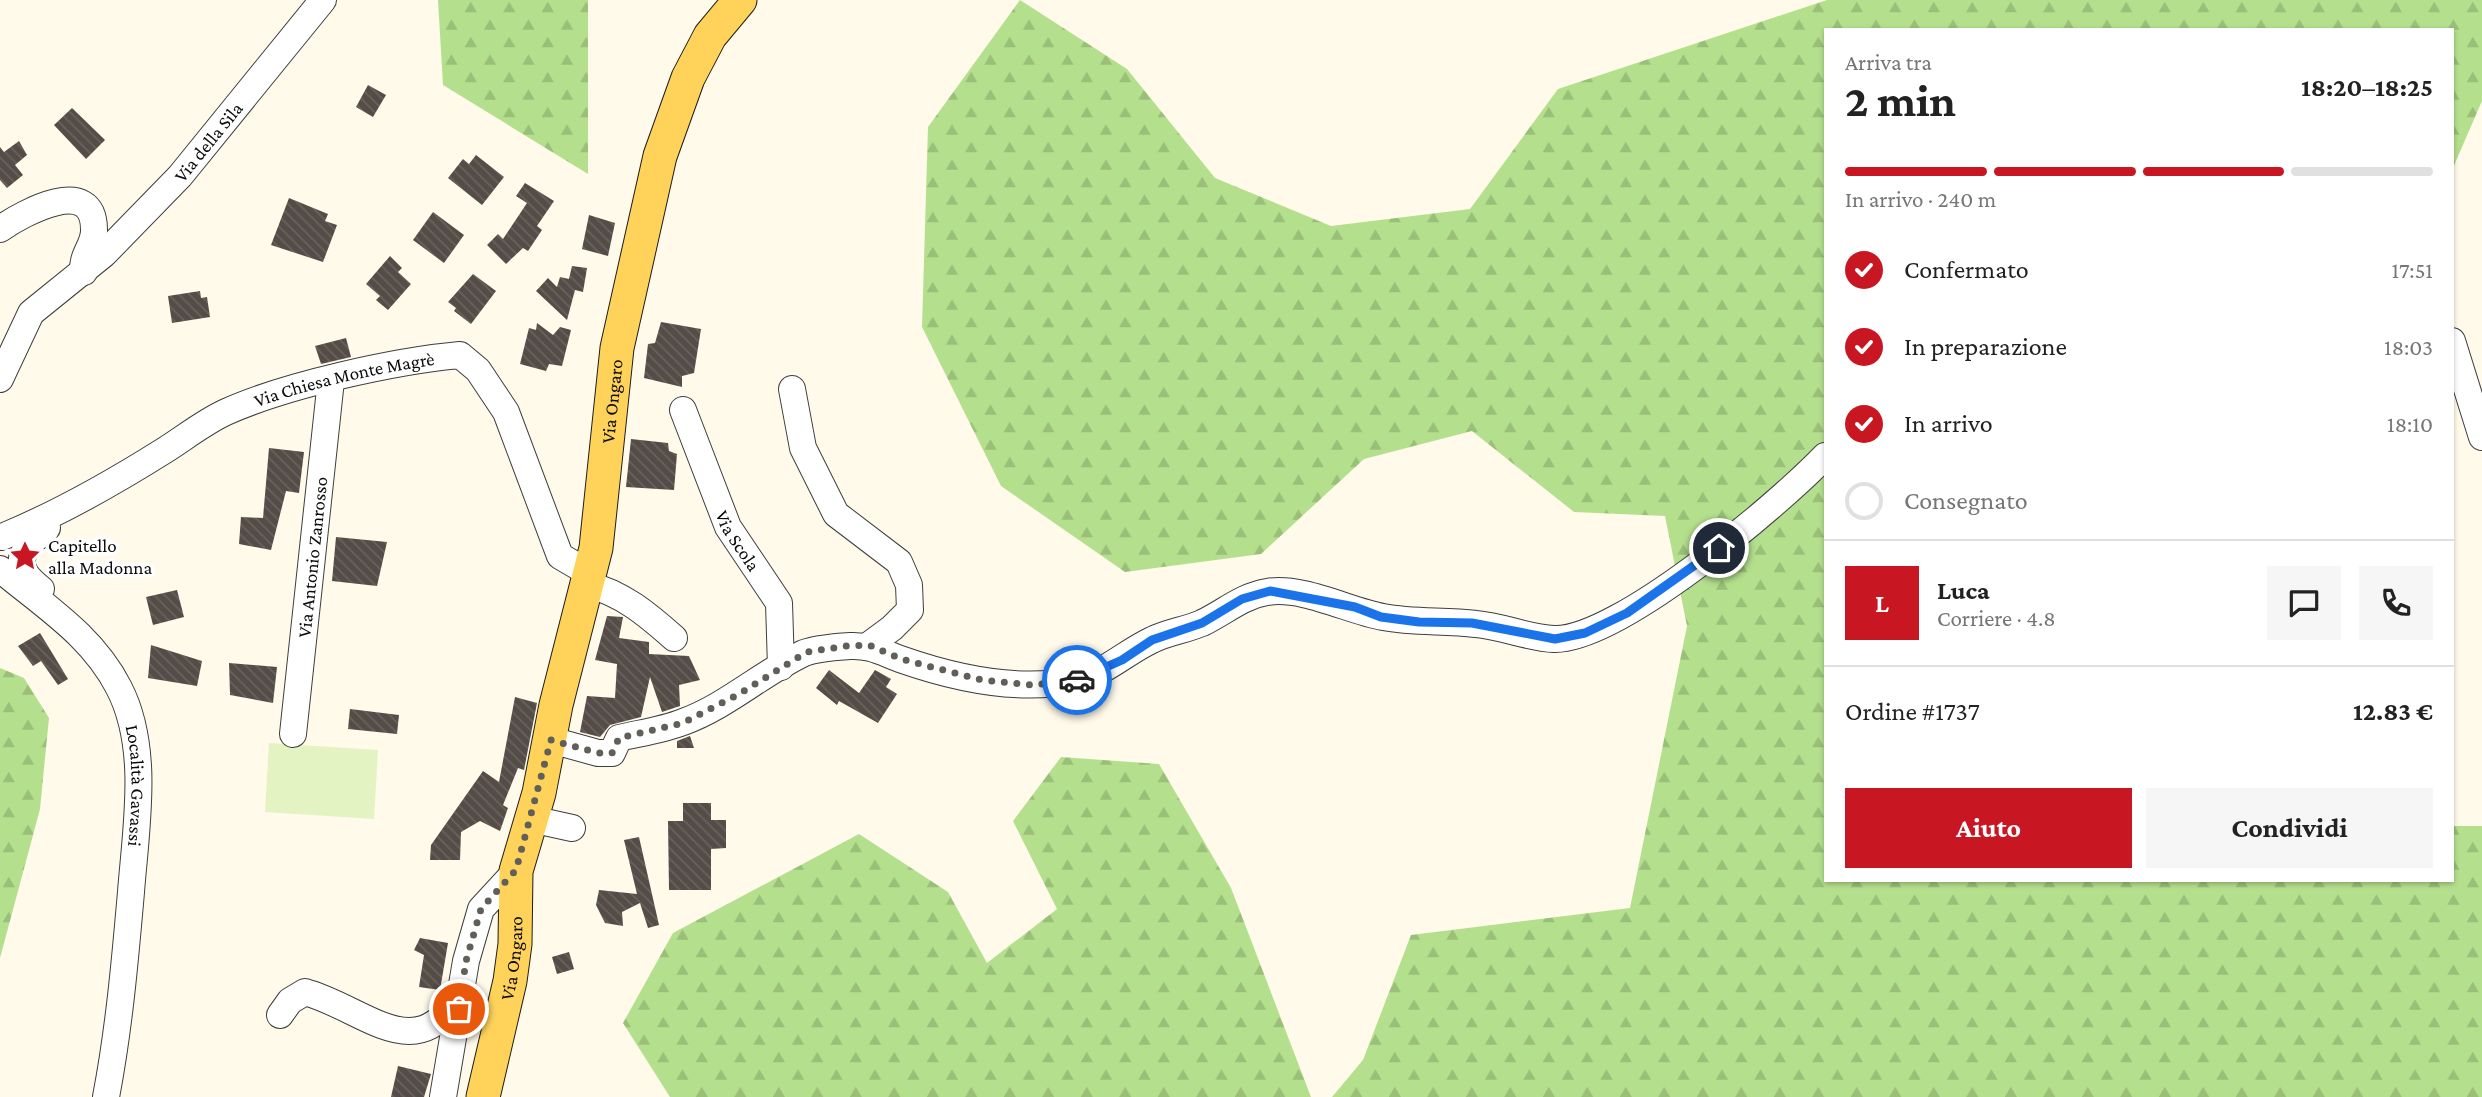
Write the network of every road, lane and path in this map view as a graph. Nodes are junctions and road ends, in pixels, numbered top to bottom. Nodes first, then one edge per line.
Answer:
1 (323, 0) edge
2 (740, 0) edge
3 (0, 229) edge
4 (84, 272) junction
5 (2454, 347) edge
6 (0, 379) edge
7 (331, 380) junction
8 (792, 389) dead end
9 (683, 410) dead end
10 (2482, 437) edge
11 (1824, 457) edge
12 (39, 520) junction
13 (0, 537) edge
14 (0, 569) edge
15 (587, 578) junction
16 (59, 602) dead end
17 (674, 638) dead end
18 (869, 645) junction
19 (781, 667) junction
20 (293, 734) dead end
21 (551, 740) junction
22 (531, 819) junction
23 (572, 828) dead end
24 (516, 870) junction
25 (462, 988) junction
26 (280, 1015) dead end
27 (106, 1097) edge
28 (443, 1097) edge
29 (483, 1097) edge

1 - 4 street, Via della Sila
2 - 15 main road, Via Ongaro
3 - 4 street
4 - 6 street, Via della Sila
5 - 10 street
7 - 12 street, Via Chiesa Monte Magrè
7 - 15 street, Via Chiesa Monte Magrè
7 - 20 street, Via Antonio Zanrosso
8 - 18 street
9 - 19 street, Via Scola
11 - 18 street
12 - 13 street, Via Chiesa Monte Magrè
12 - 16 street
14 - 27 street, Località Gavassi
15 - 17 street
15 - 21 main road, Via Ongaro
18 - 19 street
19 - 21 street
21 - 22 main road, Via Ongaro
22 - 23 street
22 - 24 main road, Via Ongaro
24 - 25 street
24 - 29 main road, Via Ongaro
25 - 26 street
25 - 28 street

